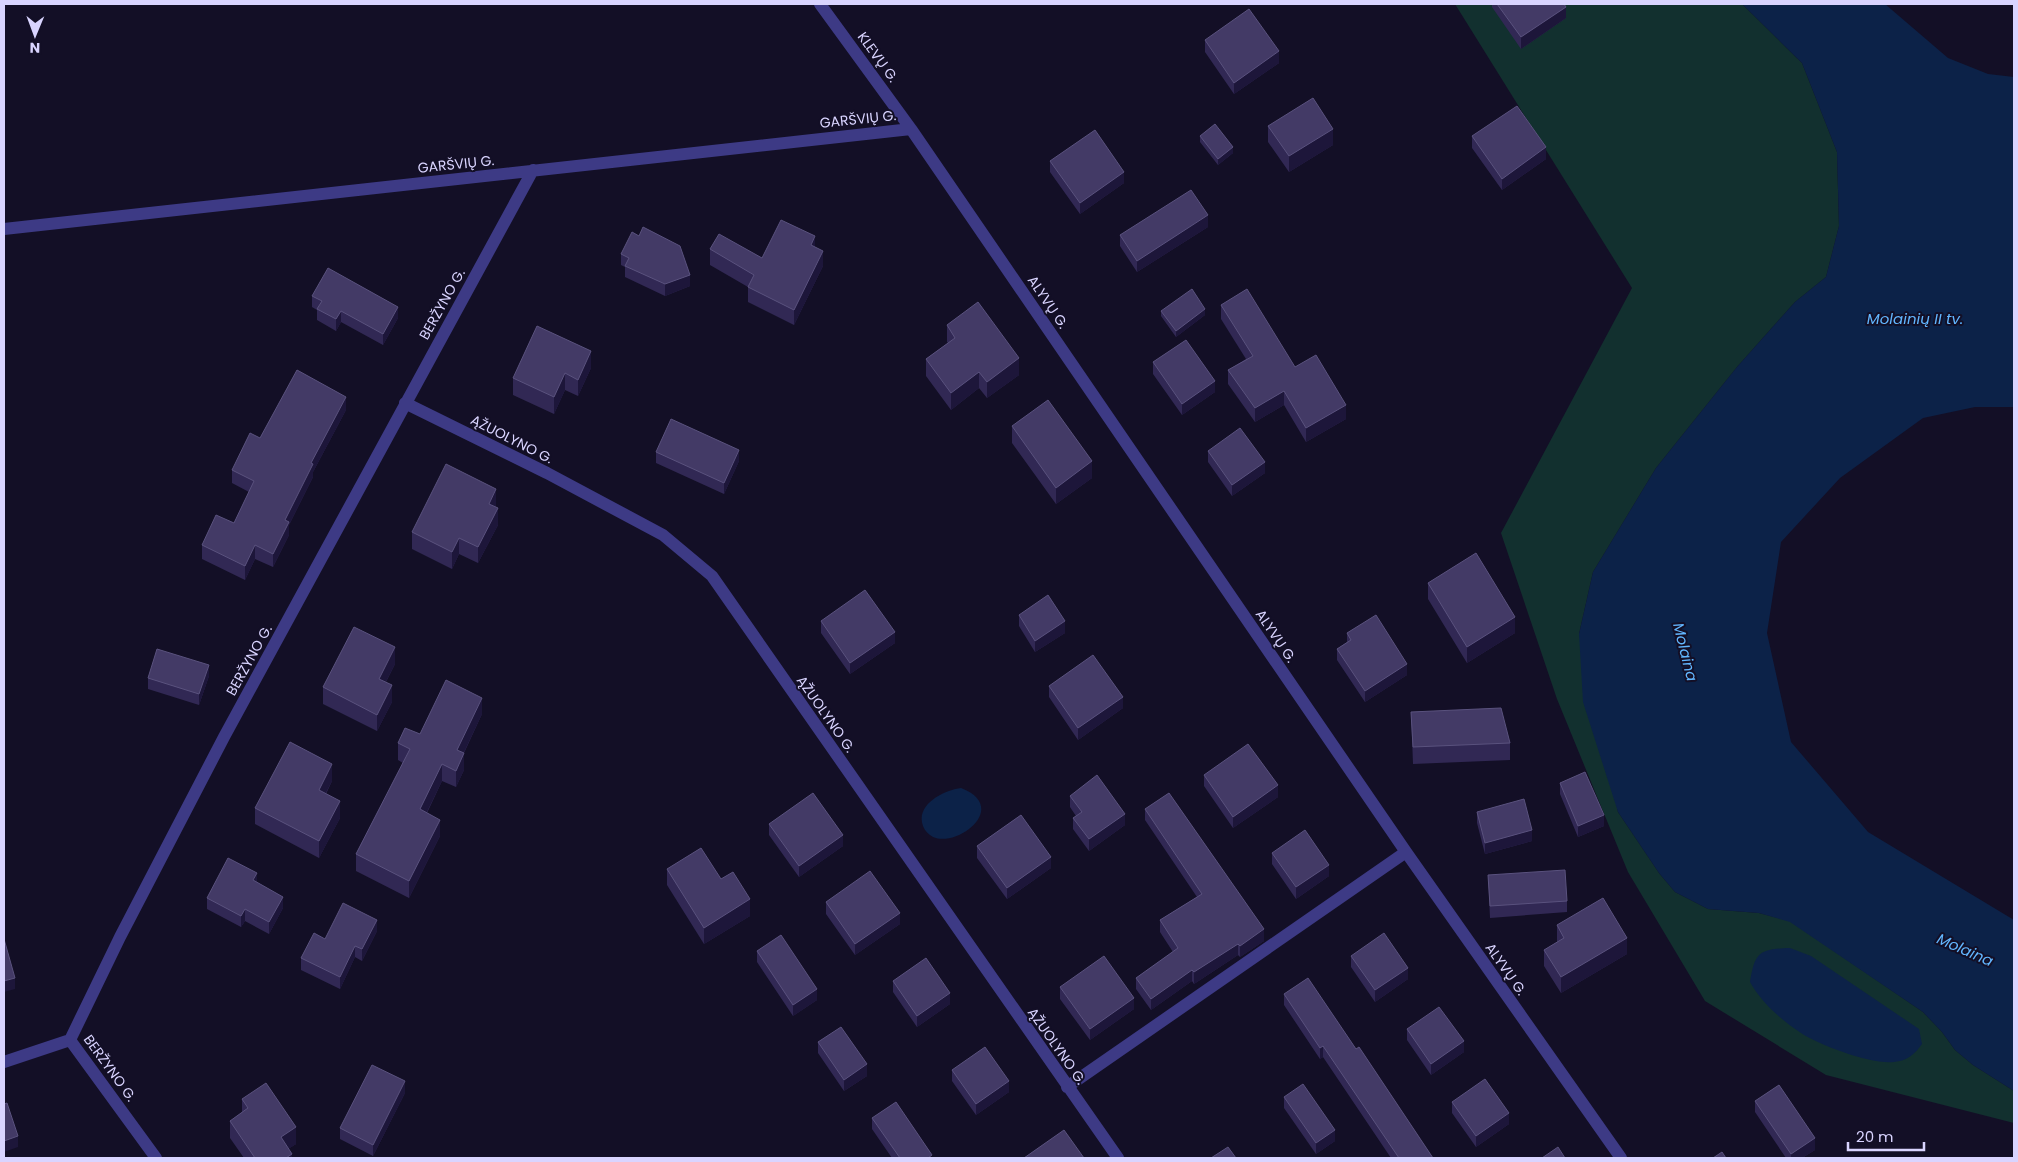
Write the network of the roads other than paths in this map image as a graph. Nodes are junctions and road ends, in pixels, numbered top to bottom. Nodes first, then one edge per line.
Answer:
1 (820, 4) edge
2 (911, 129) junction
3 (533, 170) junction
4 (4, 229) edge
5 (406, 403) junction
6 (1406, 852) junction
7 (70, 1040) junction
8 (4, 1062) edge
9 (1067, 1087) junction
10 (156, 1158) edge
11 (1118, 1158) edge
12 (1621, 1158) edge

1 - 2 street, KLEVŲ G.
2 - 3 street, GARŠVIŲ G.
2 - 6 street, ALYVŲ G.
3 - 4 street, GARŠVIŲ G.
3 - 5 street, BERŽYNO G.
5 - 7 street, BERŽYNO G.
5 - 9 street, ĄŽUOLYNO G.
6 - 9 street
6 - 12 street, ALYVŲ G.
7 - 8 street
7 - 10 street, BERŽYNO G.
9 - 11 street, ĄŽUOLYNO G.

